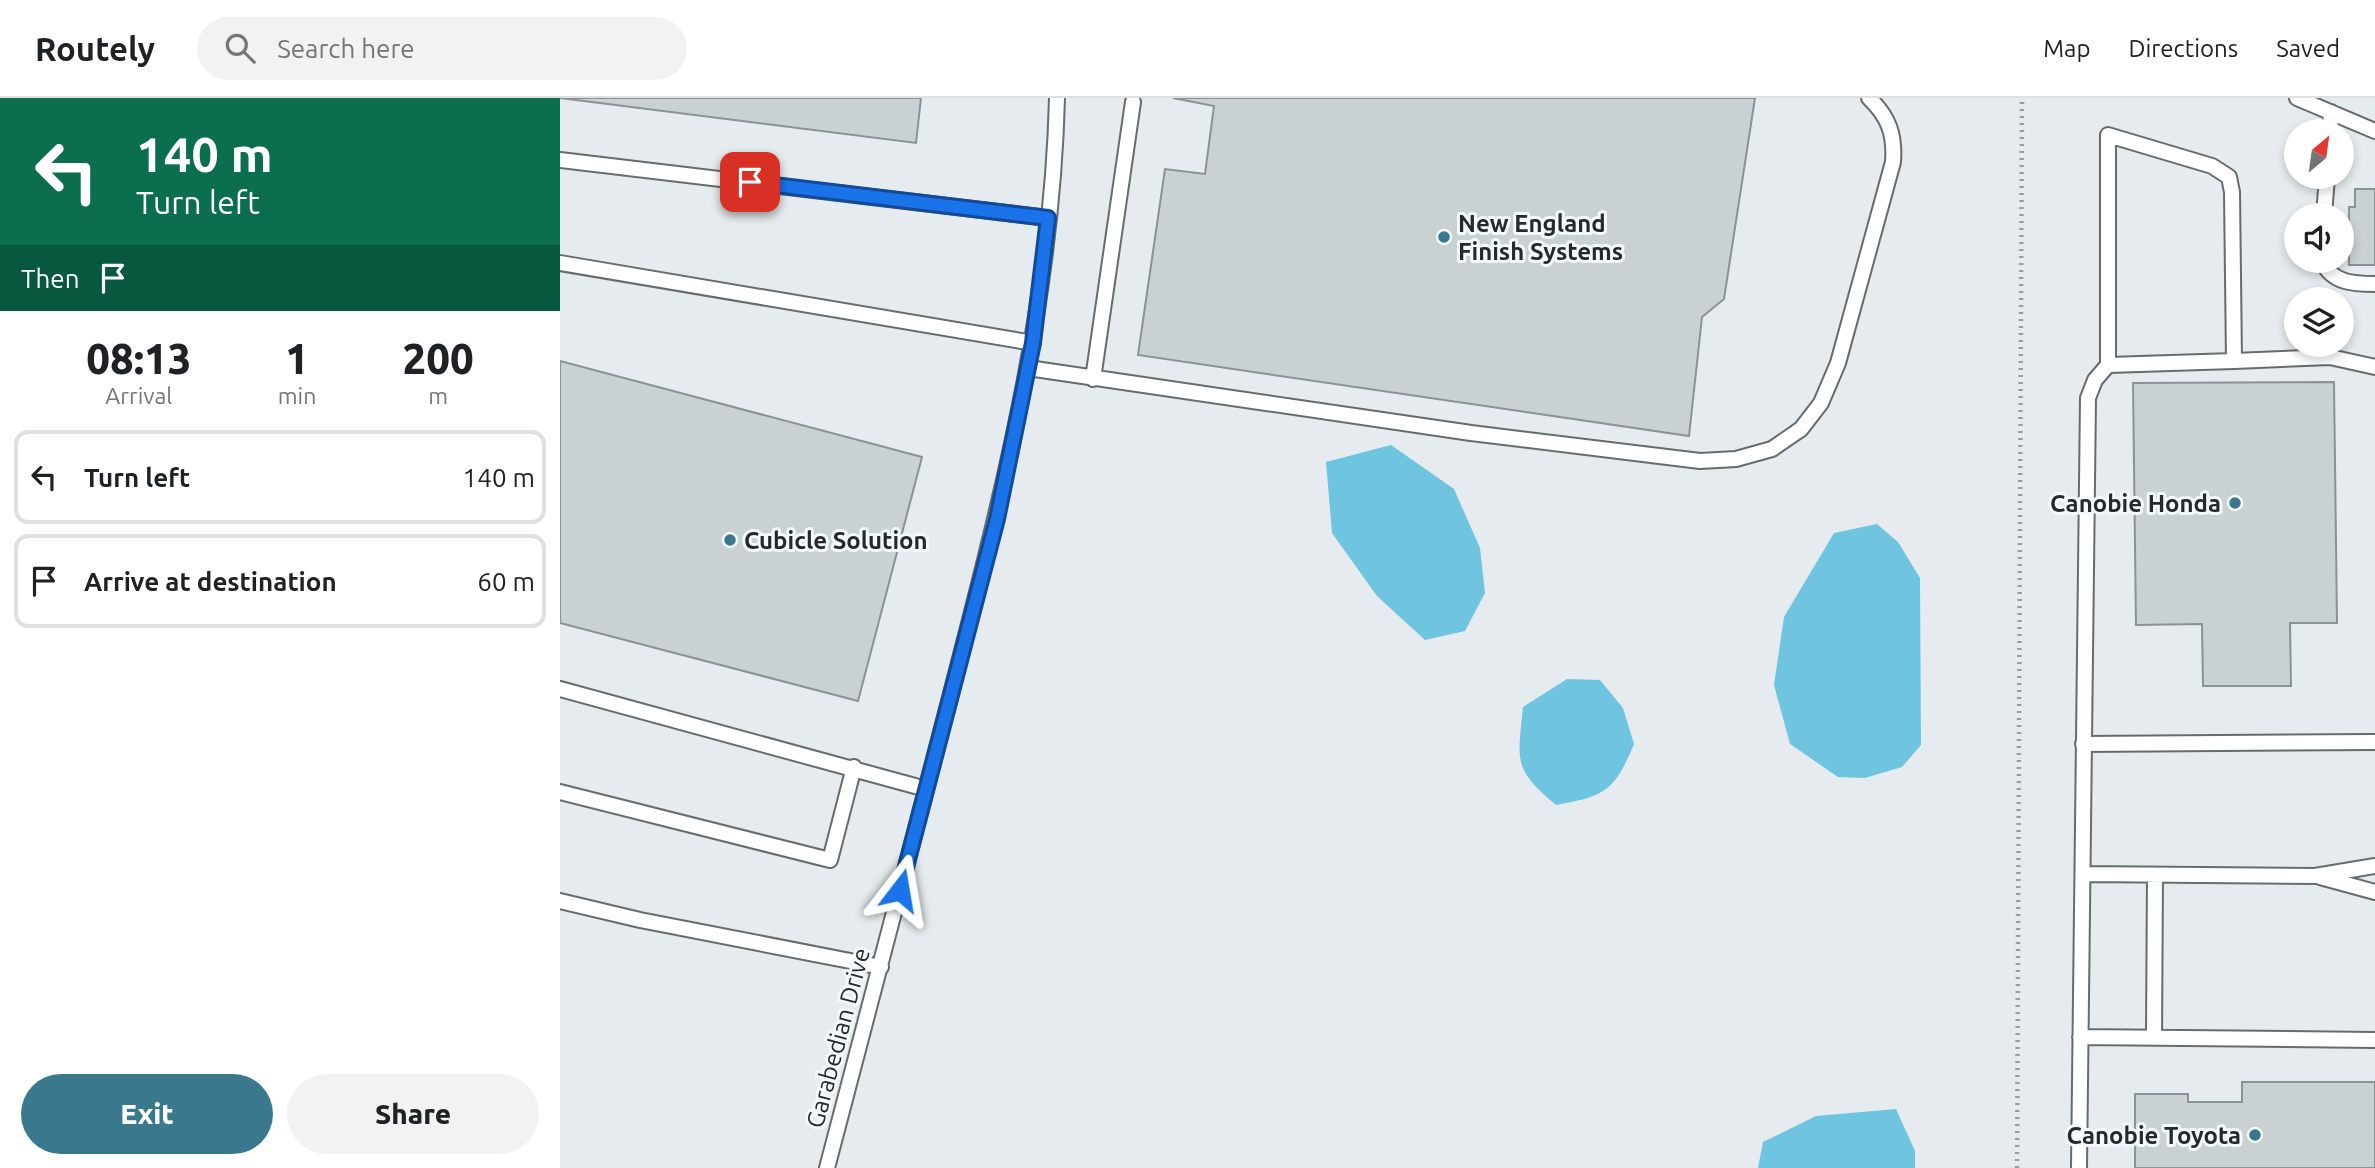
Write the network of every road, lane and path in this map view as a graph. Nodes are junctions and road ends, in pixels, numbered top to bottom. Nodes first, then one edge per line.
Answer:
1 (1057, 98) edge
2 (1869, 98) edge
3 (2022, 98) edge
4 (2297, 98) edge
5 (1133, 102) dead end
6 (2331, 112) junction
7 (2331, 119) edge
8 (2375, 131) edge
9 (560, 160) edge
10 (1048, 218) junction
11 (560, 263) edge
12 (2330, 273) edge
13 (2375, 284) edge
14 (1033, 343) junction
15 (2234, 361) junction
16 (2108, 365) junction
17 (2375, 367) edge
18 (1028, 368) junction
19 (1093, 379) junction
20 (560, 689) edge
21 (2375, 741) edge
22 (2083, 744) junction
23 (854, 767) junction
24 (926, 789) junction
25 (560, 792) edge
26 (2375, 866) edge
27 (2084, 874) junction
28 (2155, 875) junction
29 (2315, 876) junction
30 (2375, 891) edge
31 (560, 901) edge
32 (881, 967) junction
33 (2080, 1037) junction
34 (2154, 1038) junction
35 (2375, 1040) edge
36 (827, 1168) edge
37 (2017, 1168) edge
38 (2079, 1168) edge

1 - 10 lane, Garabedian Drive
2 - 19 lane
3 - 37 path
4 - 6 lane
5 - 19 lane
6 - 7 lane
6 - 8 lane
9 - 10 lane
10 - 14 lane, Garabedian Drive
11 - 14 lane
12 - 13 lane
14 - 18 lane, Garabedian Drive
15 - 16 lane
15 - 16 lane
15 - 17 lane
16 - 22 lane
18 - 19 lane
18 - 24 lane, Garabedian Drive
20 - 23 lane
21 - 22 lane
22 - 27 lane
23 - 24 lane
23 - 25 lane
24 - 32 lane, Garabedian Drive
26 - 29 lane
27 - 28 lane
27 - 33 lane
28 - 29 lane
28 - 34 lane
29 - 30 lane
31 - 32 lane
32 - 36 lane, Garabedian Drive
33 - 34 lane
33 - 38 lane
34 - 35 lane

